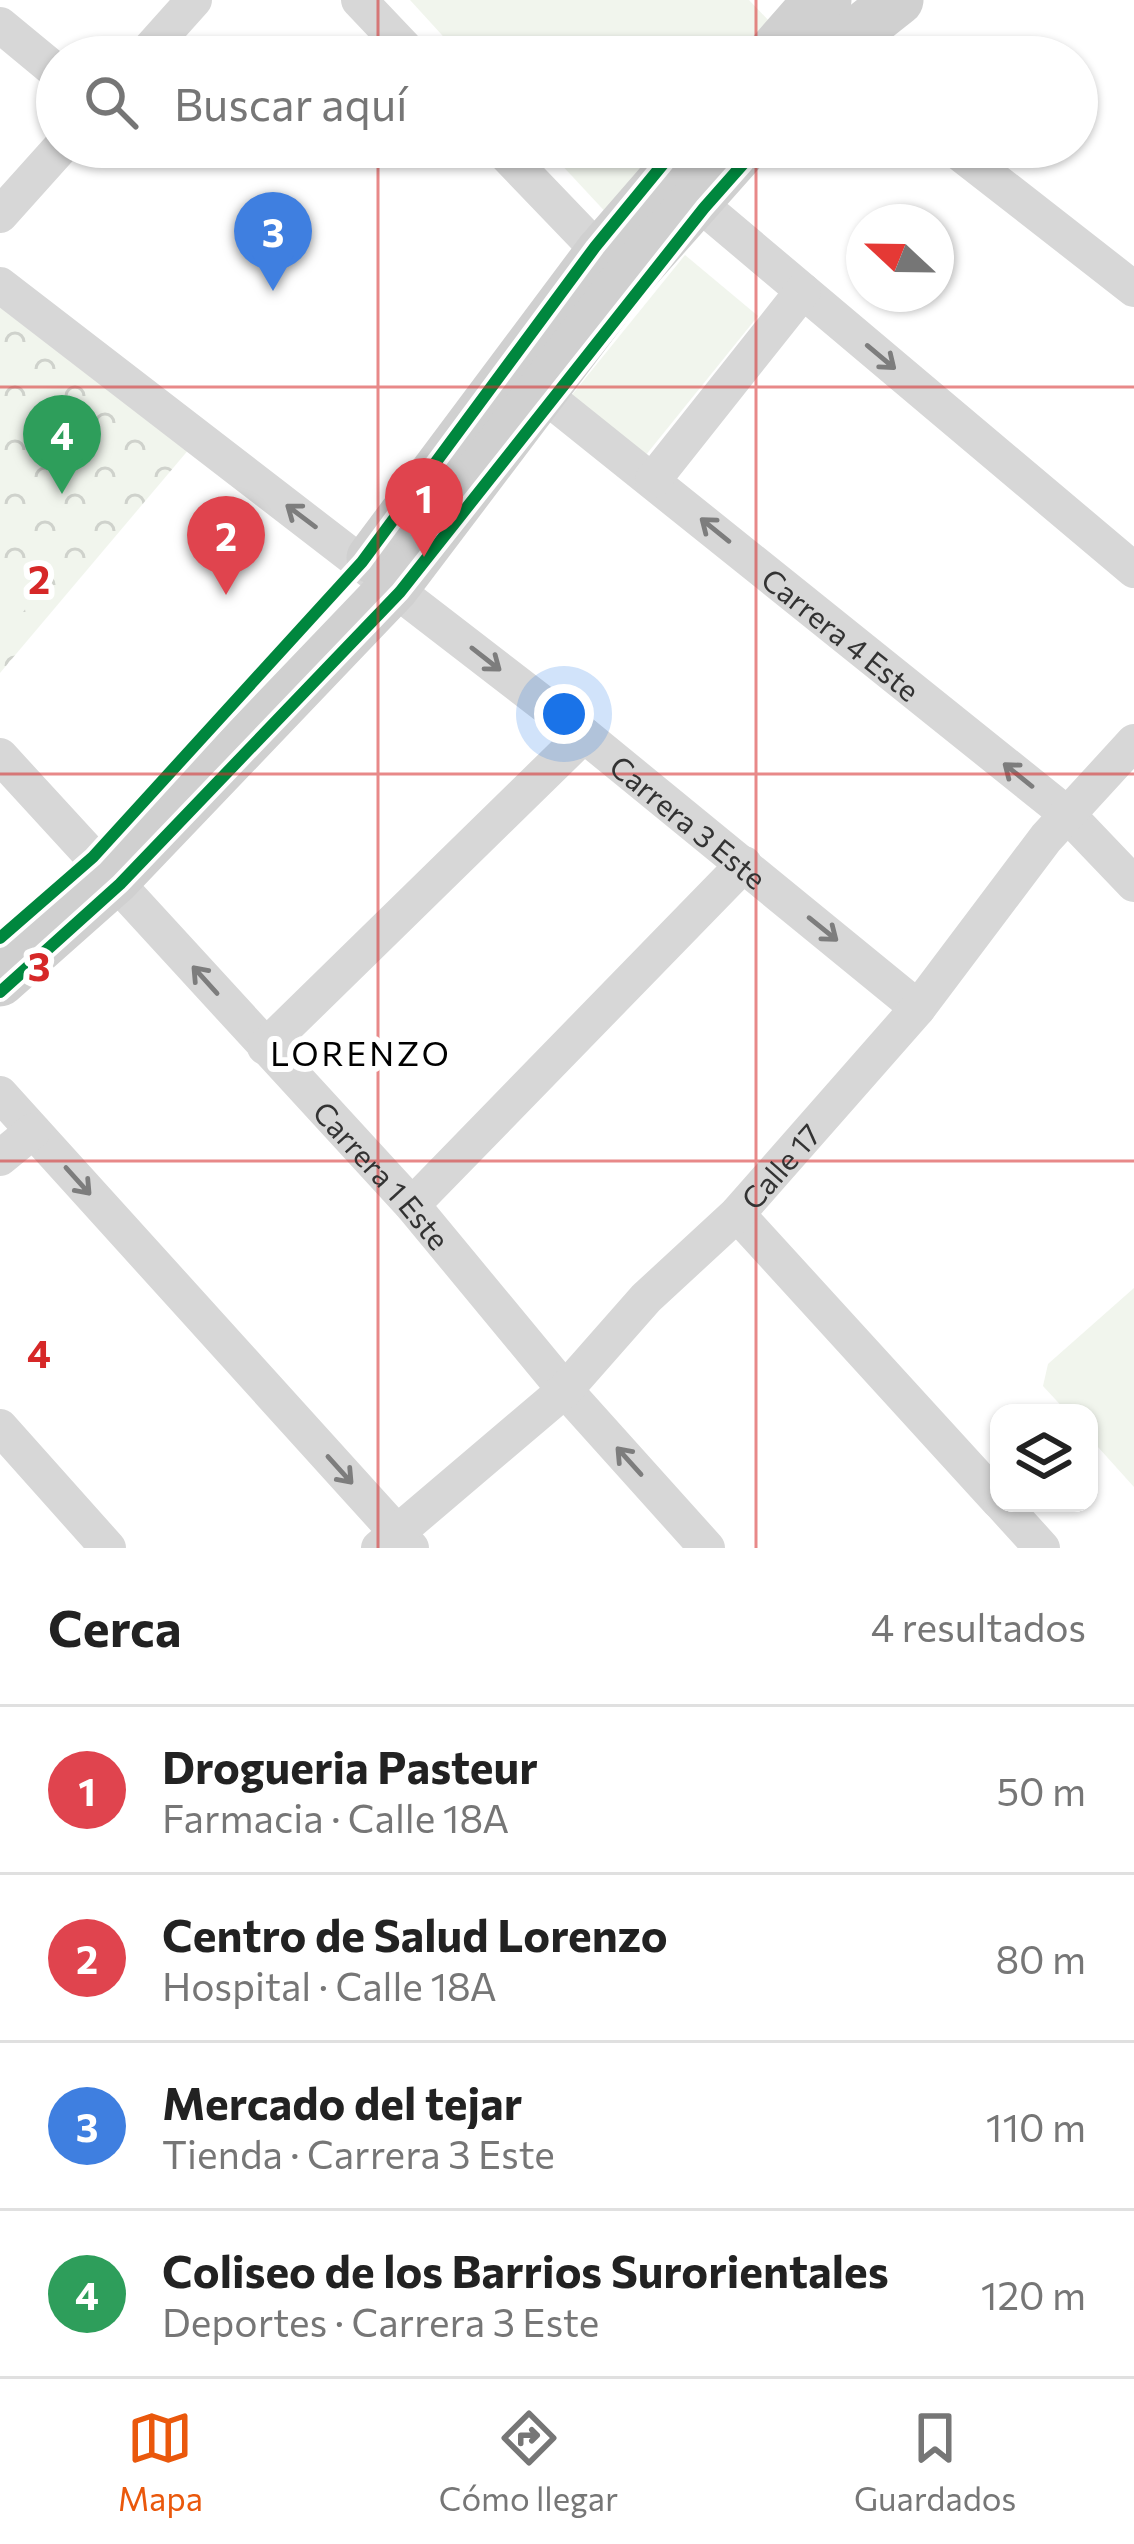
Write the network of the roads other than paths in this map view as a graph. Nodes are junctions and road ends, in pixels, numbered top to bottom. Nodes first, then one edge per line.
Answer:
1 (20, 0) edge
2 (194, 0) edge
3 (358, 0) edge
4 (898, 0) edge
5 (0, 24) edge
6 (819, 30) edge
7 (162, 36) edge
8 (393, 36) edge
9 (36, 54) edge
10 (43, 168) edge
11 (519, 168) edge
12 (678, 168) edge
13 (725, 168) edge
14 (979, 168) edge
15 (695, 200) junction
16 (0, 215) edge
17 (613, 266) junction
18 (0, 285) edge
19 (1134, 289) edge
20 (802, 291) junction
21 (542, 393) junction
22 (653, 479) junction
23 (1134, 570) edge
24 (380, 576) junction
25 (584, 735) junction
26 (1134, 742) edge
27 (0, 756) edge
28 (1067, 814) junction
29 (744, 864) junction
30 (105, 870) junction
31 (1134, 884) edge
32 (0, 944) edge
33 (0, 981) edge
34 (918, 1008) junction
35 (265, 1047) junction
36 (0, 1094) edge
37 (33, 1131) junction
38 (0, 1158) edge
39 (412, 1205) junction
40 (737, 1214) junction
41 (565, 1390) junction
42 (0, 1427) edge
43 (990, 1491) edge
44 (1009, 1512) edge
45 (396, 1543) edge
46 (108, 1548) edge
47 (707, 1548) edge
48 (1042, 1548) edge

1 - 5 street
2 - 7 street
3 - 8 street
4 - 6 main road
5 - 9 street
10 - 16 street
11 - 17 street
12 - 17 main road
13 - 15 main road
14 - 19 street
15 - 17 main road
15 - 20 street
17 - 21 main road
17 - 24 main road
24 -> 18 street, Carrera 3 Este
20 - 22 street
20 -> 23 street
21 - 22 street, Carrera 4 Este
21 - 24 main road
28 -> 22 street, Carrera 4 Este
24 -> 25 street, Carrera 3 Este
24 - 30 main road
25 - 29 street, Carrera 3 Este
25 - 35 street
26 - 28 street, Calle 17
27 - 30 street, Carrera 1 Este
28 - 31 street, Carrera 4 Este
28 - 34 street, Calle 17
29 -> 34 street, Carrera 3 Este
29 - 39 street
30 - 32 main road
30 - 33 main road
35 -> 30 street, Carrera 1 Este
34 - 40 street, Calle 17
35 - 39 street, Carrera 1 Este
36 - 37 street
37 - 38 street
37 -> 45 street
39 - 41 street, Carrera 1 Este
40 - 41 street, Calle 17
40 - 43 street
41 - 45 street, Calle 17
47 -> 41 street, Carrera 1 Este
42 - 46 street
44 - 48 street

